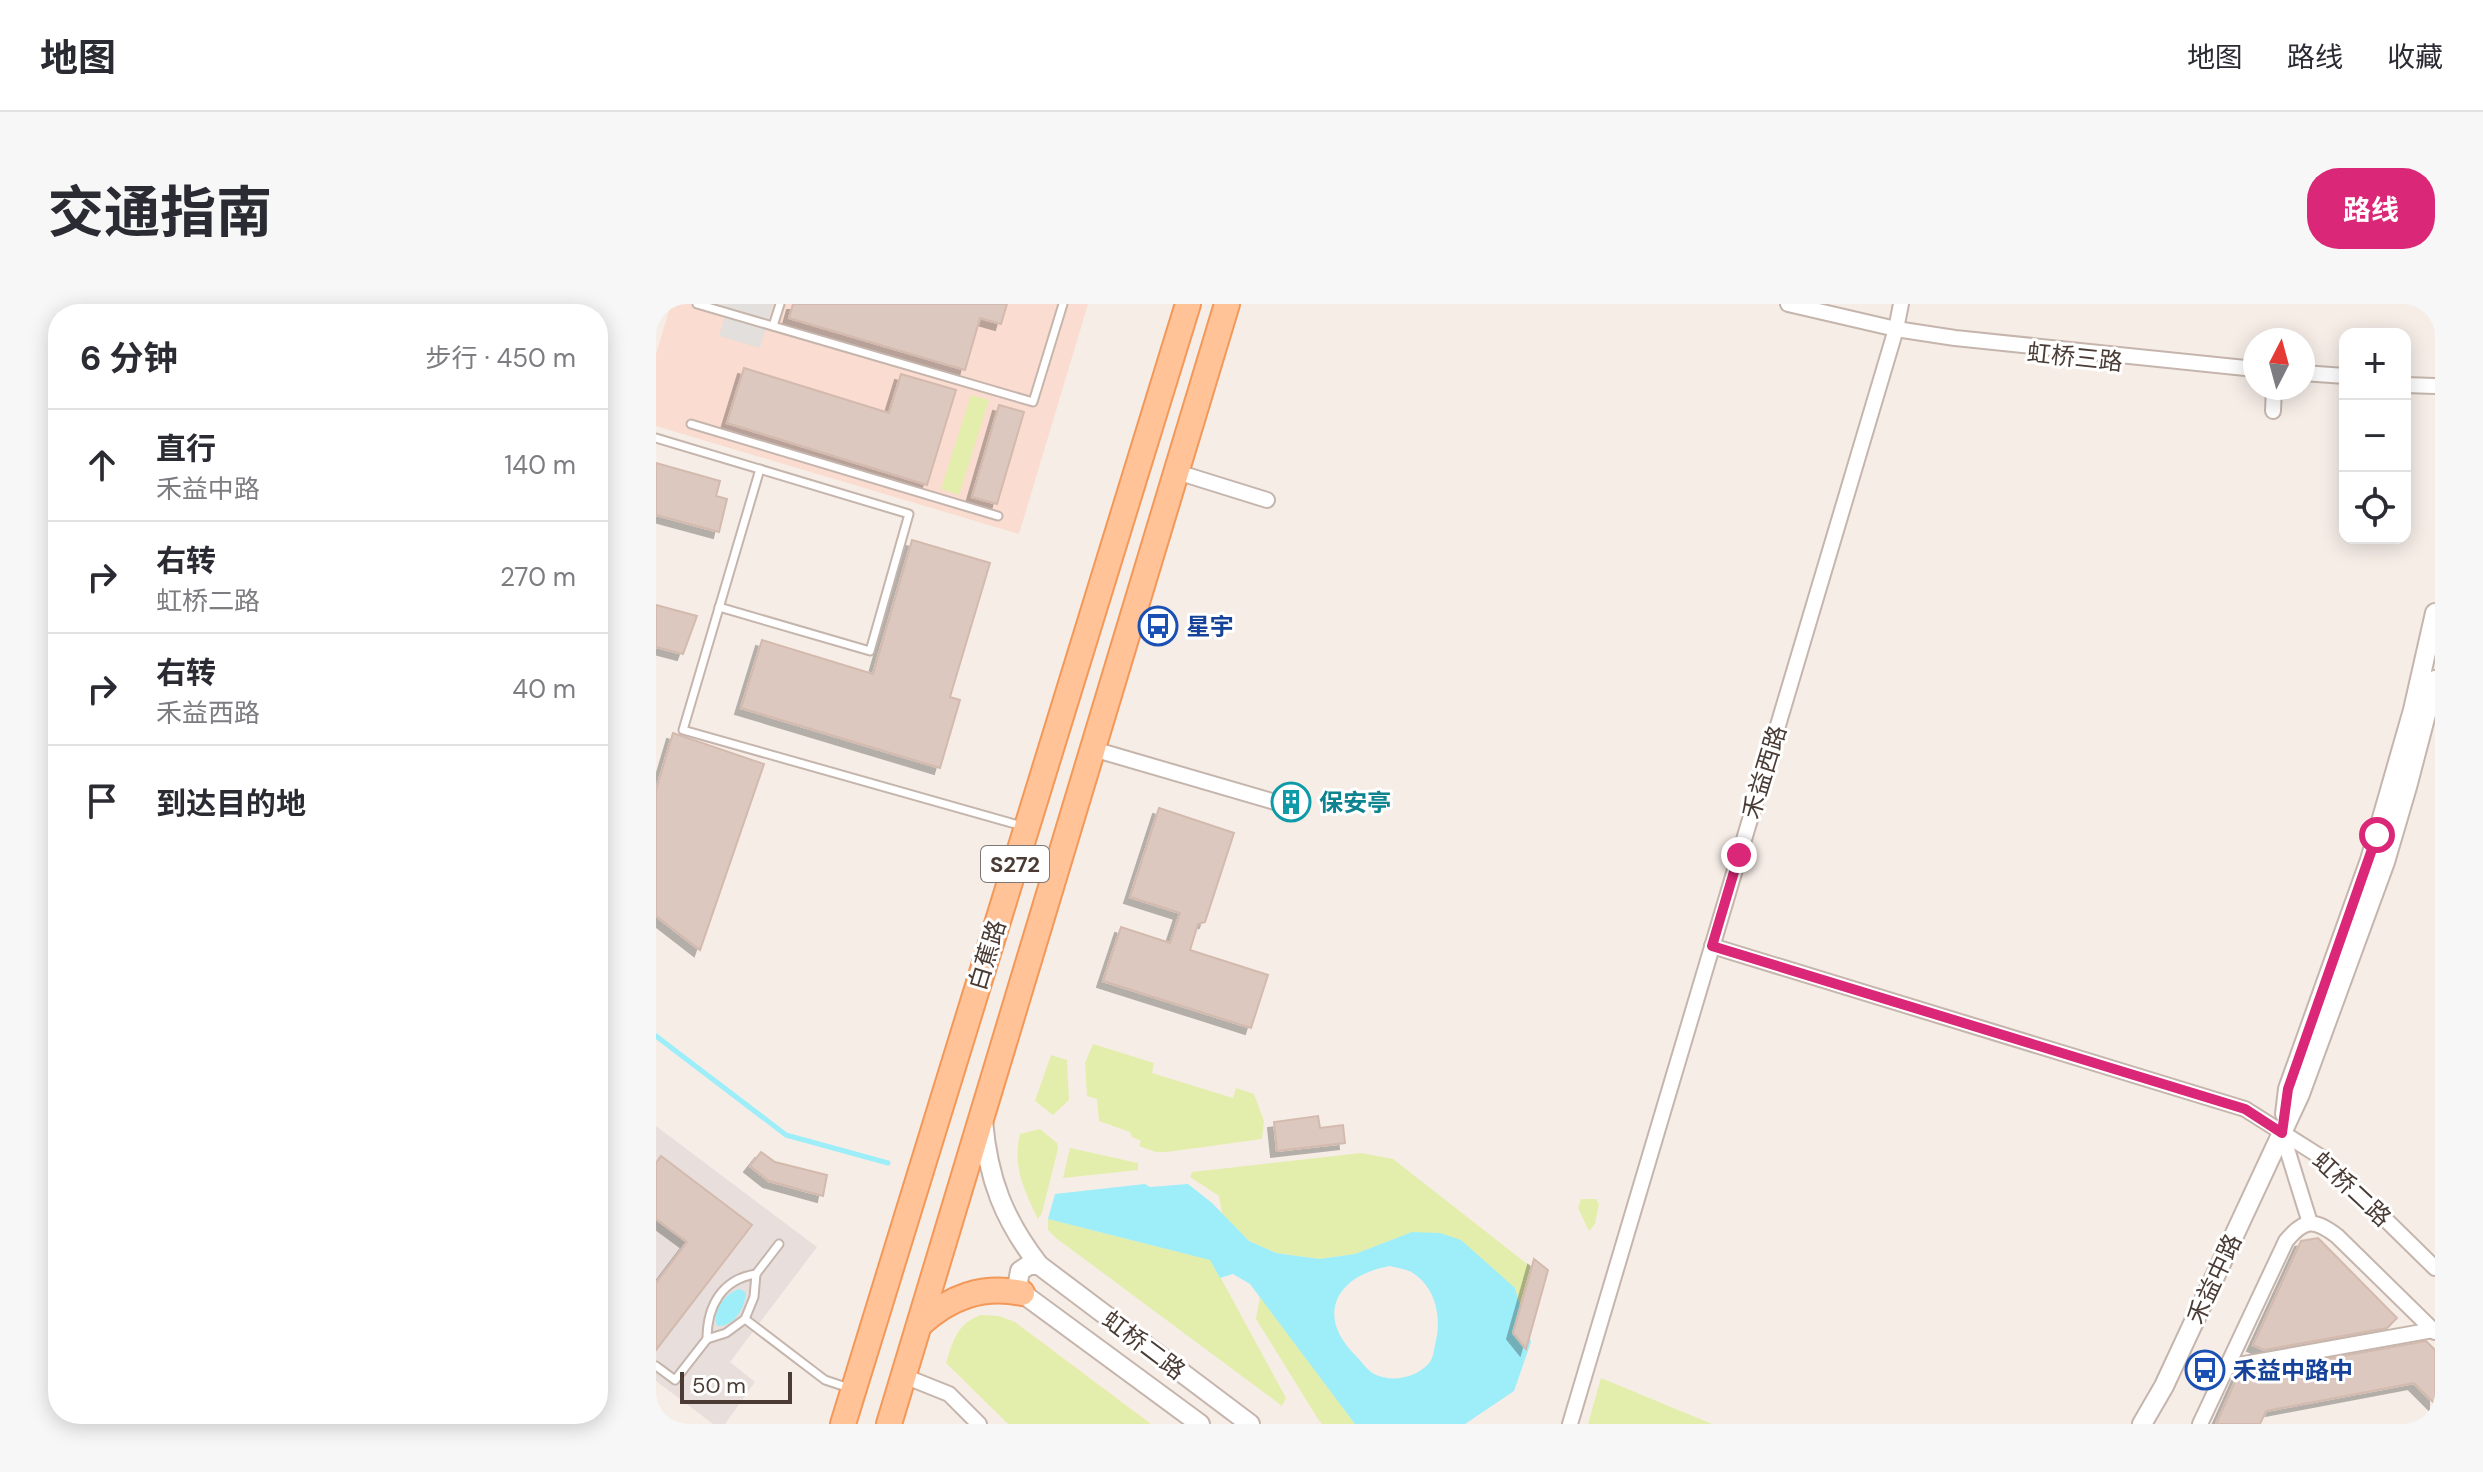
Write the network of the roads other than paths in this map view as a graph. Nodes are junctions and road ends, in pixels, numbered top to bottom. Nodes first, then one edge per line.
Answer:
1 (697, 304) edge
2 (780, 304) edge
3 (1063, 304) edge
4 (1188, 304) edge
5 (1227, 304) edge
6 (1788, 304) edge
7 (1901, 304) edge
8 (773, 326) junction
9 (1896, 329) junction
10 (2243, 368) edge
11 (2243, 374) edge
12 (2315, 374) edge
13 (2339, 376) edge
14 (2411, 378) edge
15 (2435, 379) edge
16 (2315, 381) edge
17 (2339, 383) edge
18 (2411, 385) edge
19 (2435, 386) edge
20 (2273, 400) edge
21 (2273, 411) dead end
22 (691, 424) dead end
23 (656, 438) edge
24 (760, 469) junction
25 (1177, 472) junction
26 (1267, 500) dead end
27 (998, 516) dead end
28 (719, 607) junction
29 (2435, 613) edge
30 (2435, 680) edge
31 (1093, 749) junction
32 (1275, 802) dead end
33 (1026, 827) junction
34 (1712, 946) junction
35 (983, 1116) junction
36 (2282, 1133) junction
37 (2310, 1223) junction
38 (779, 1244) dead end
39 (1039, 1265) junction
40 (2435, 1268) edge
41 (756, 1274) junction
42 (1022, 1293) junction
43 (745, 1319) junction
44 (920, 1324) junction
45 (2434, 1331) edge
46 (707, 1339) junction
47 (656, 1366) edge
48 (2227, 1367) junction
49 (904, 1376) junction
50 (854, 1390) junction
51 (843, 1424) edge
52 (889, 1424) edge
53 (979, 1424) edge
54 (1200, 1424) edge
55 (1250, 1424) edge
56 (1570, 1424) edge
57 (2142, 1424) edge
58 (2200, 1424) edge

1 - 8 lane
2 - 8 lane
3 - 8 lane
4 - 33 main road, 白蕉路 / S272
5 - 25 main road, 白蕉路 / S272
6 - 9 street, 虹桥三路
7 - 9 street, 禾益西路
9 - 10 street, 虹桥三路
9 - 11 street, 虹桥三路
9 - 34 street, 禾益西路
12 - 13 street
14 - 15 street
16 - 17 street
18 - 19 street
20 - 21 street
22 - 27 lane
23 - 24 lane
24 - 28 lane
24 - 28 lane
25 - 26 street
25 - 31 main road, 白蕉路 / S272
28 - 33 lane
29 - 36 street, 禾益中路
30 - 36 street, 禾益中路
31 - 32 street
31 - 35 main road, 白蕉路 / S272
33 - 50 main road, 白蕉路 / S272
34 - 36 street, 虹桥二路
34 - 56 street, 禾益西路
35 - 39 street, 虹桥二路
35 - 44 main road, 白蕉路 / S272
36 - 37 street
36 - 40 street, 虹桥二路
36 - 57 street, 禾益中路
37 - 45 street
37 - 48 street
38 - 41 lane
39 - 42 street
39 - 55 street, 虹桥二路
41 - 43 lane
41 - 46 lane
42 - 44 main road
42 - 54 street, 虹桥二路
43 - 46 lane
43 - 50 lane
44 - 49 main road, 白蕉路 / S272
45 - 48 street
46 - 47 lane
48 - 58 street
49 - 52 main road, 白蕉路 / S272
49 - 53 street
50 - 51 main road, 白蕉路 / S272

